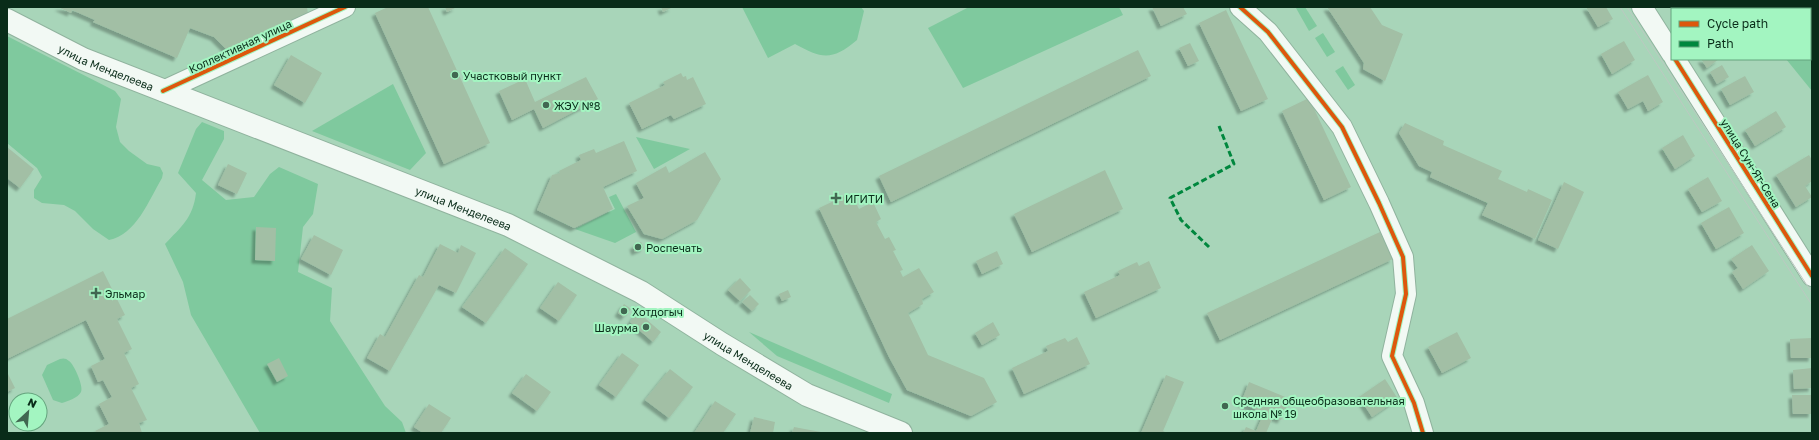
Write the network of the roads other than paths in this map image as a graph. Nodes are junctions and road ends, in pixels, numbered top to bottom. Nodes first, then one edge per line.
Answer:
1 (345, 7) edge
2 (1240, 7) edge
3 (1642, 7) edge
4 (7, 20) edge
5 (1671, 52) edge
6 (1676, 60) edge
7 (163, 91) junction
8 (1812, 276) edge
9 (890, 431) edge
10 (1423, 433) edge

1 - 7 street, Коллективная улица
2 - 10 street
3 - 5 street
4 - 7 main road, улица Менделеева
6 - 8 street, улица Сун-Ят-Сена
7 - 9 main road, улица Менделеева

